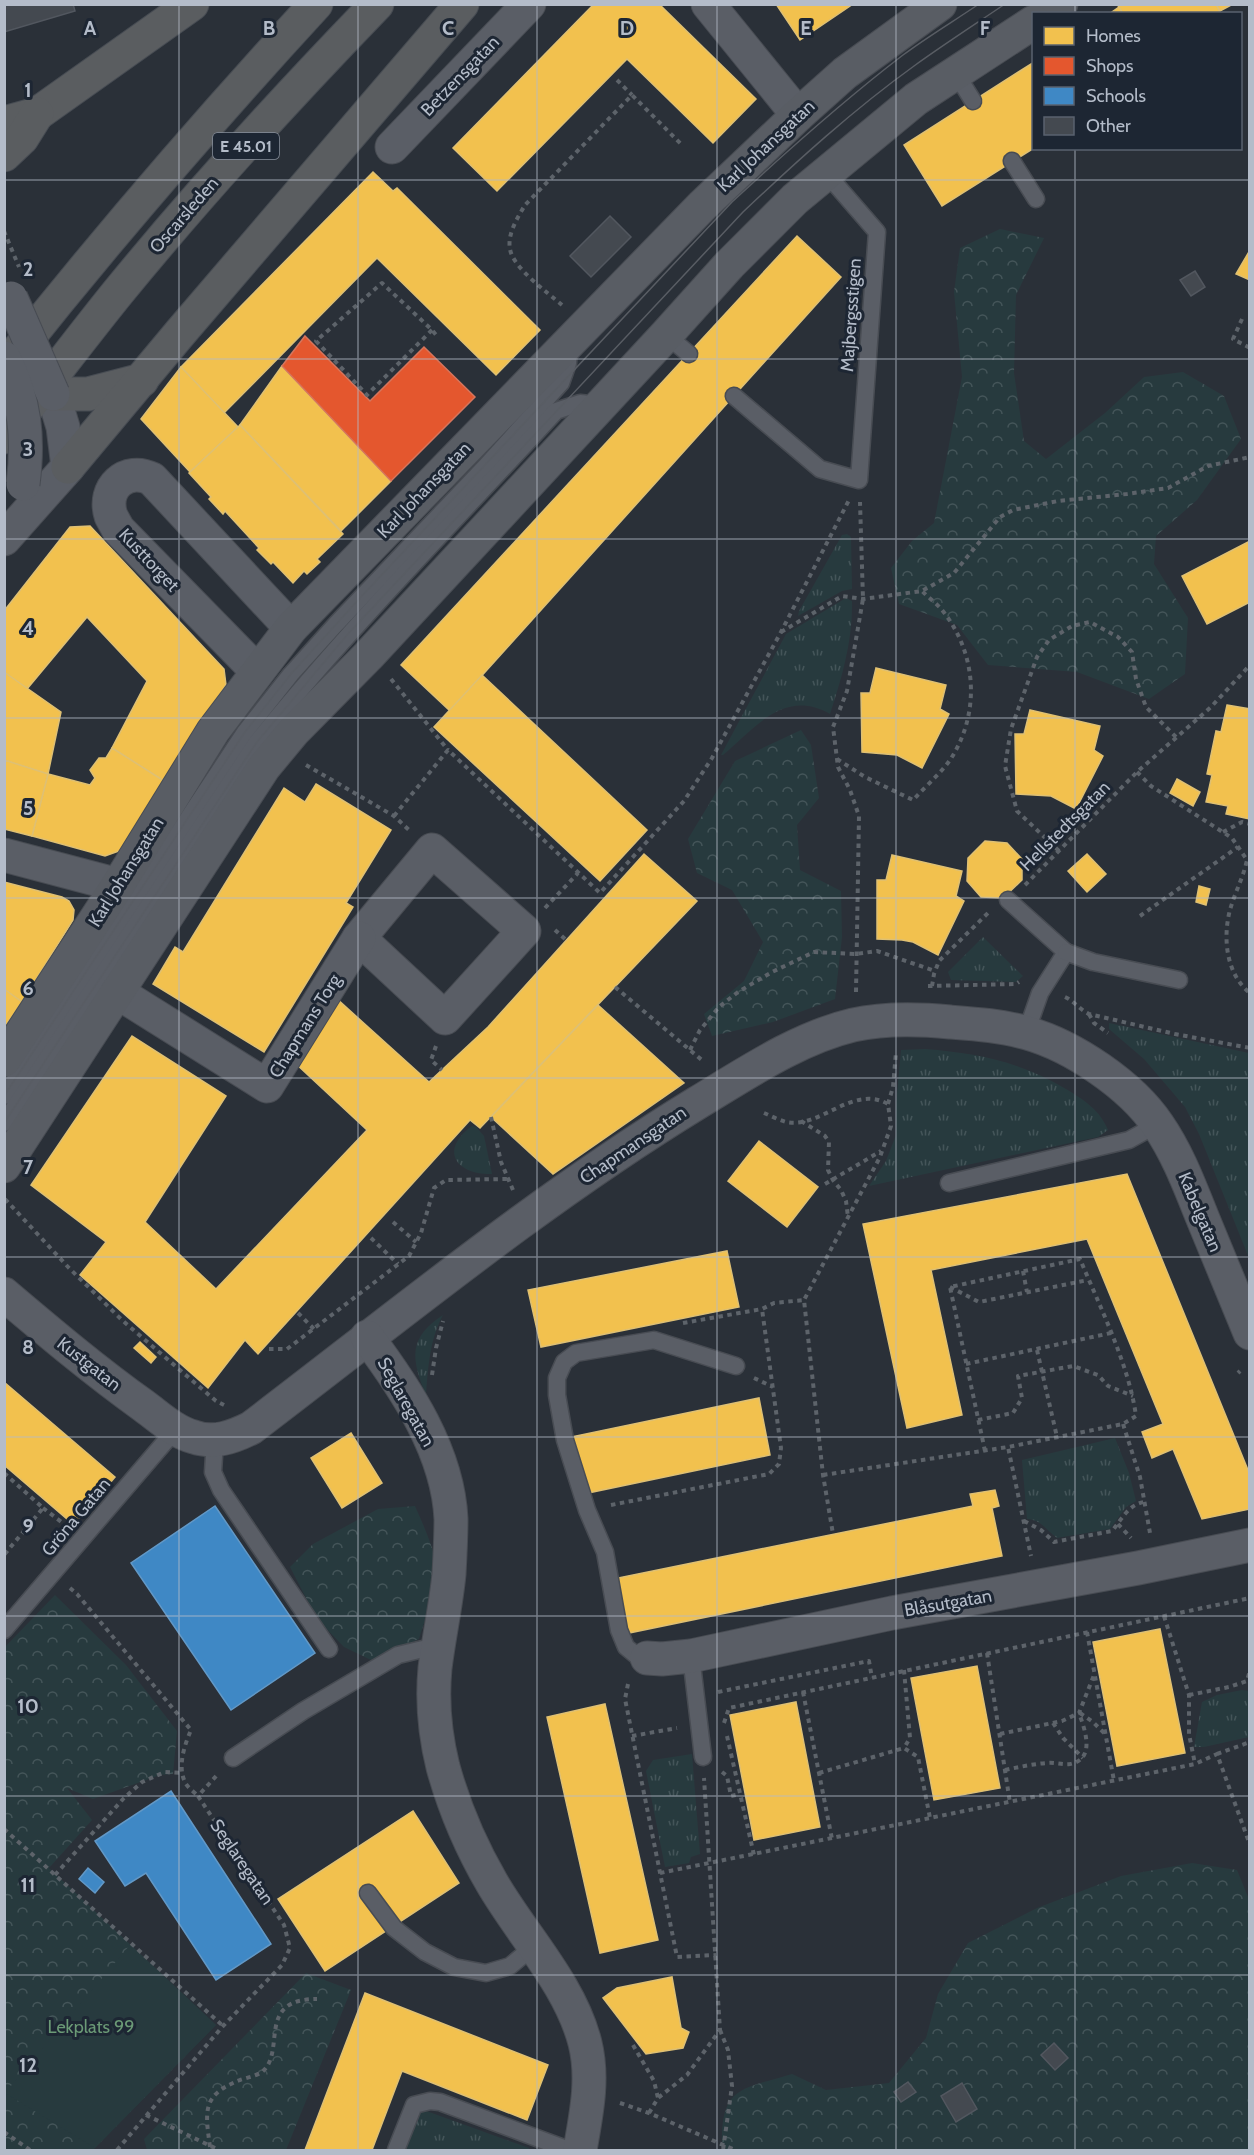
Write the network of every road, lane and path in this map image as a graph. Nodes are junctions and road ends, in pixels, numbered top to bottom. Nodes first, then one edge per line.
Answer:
1 (192, 4) edge
2 (316, 4) edge
3 (377, 4) edge
4 (462, 4) edge
5 (529, 4) edge
6 (708, 4) edge
7 (940, 4) edge
8 (1032, 23) edge
9 (955, 72) junction
10 (617, 80) dead end
11 (632, 95) junction
12 (973, 101) dead end
13 (37, 114) junction
14 (798, 115) junction
15 (4, 123) edge
16 (683, 146) dead end
17 (392, 147) dead end
18 (4, 155) edge
19 (1012, 161) dead end
20 (825, 172) junction
21 (1035, 199) dead end
22 (4, 231) edge
23 (12, 285) edge
24 (564, 307) dead end
25 (1242, 319) dead end
26 (432, 330) junction
27 (437, 336) dead end
28 (569, 344) junction
29 (1250, 348) edge
30 (6, 365) edge
31 (142, 380) junction
32 (53, 394) junction
33 (734, 396) dead end
34 (601, 405) junction
35 (4, 437) edge
36 (66, 452) junction
37 (1250, 457) edge
38 (859, 480) junction
39 (4, 538) edge
40 (922, 591) junction
41 (863, 599) junction
42 (291, 628) junction
43 (781, 632) junction
44 (1250, 664) edge
45 (257, 671) junction
46 (386, 672) dead end
47 (1176, 737) junction
48 (448, 750) junction
49 (837, 759) junction
50 (298, 760) dead end
51 (1137, 772) junction
52 (394, 816) junction
53 (1250, 824) edge
54 (1223, 832) junction
55 (1238, 847) junction
56 (432, 850) junction
57 (1059, 851) junction
58 (4, 855) edge
59 (1248, 859) edge
60 (578, 873) junction
61 (118, 885) junction
62 (1008, 900) junction
63 (1140, 916) dead end
64 (524, 931) junction
65 (359, 938) junction
66 (1066, 952) junction
67 (856, 954) junction
68 (935, 971) junction
69 (1179, 980) dead end
70 (933, 985) junction
71 (615, 987) dead end
72 (921, 987) dead end
73 (117, 992) junction
74 (1250, 993) edge
75 (867, 994) dead end
76 (931, 1020) junction
77 (1026, 1033) junction
78 (1175, 1034) dead end
79 (903, 1048) dead end
80 (1250, 1048) edge
81 (690, 1050) junction
82 (4, 1060) edge
83 (431, 1060) dead end
84 (703, 1062) dead end
85 (442, 1070) dead end
86 (4, 1096) edge
87 (1136, 1099) joint
88 (888, 1104) junction
89 (764, 1113) dead end
90 (491, 1117) dead end
91 (801, 1121) junction
92 (4, 1122) edge
93 (1158, 1124) junction
94 (882, 1151) junction
95 (4, 1166) edge
96 (507, 1179) junction
97 (832, 1180) junction
98 (949, 1183) dead end
99 (825, 1184) dead end
100 (516, 1195) dead end
101 (4, 1198) edge
102 (848, 1217) junction
103 (393, 1222) dead end
104 (371, 1238) dead end
105 (416, 1242) junction
106 (398, 1264) junction
107 (1023, 1271) junction
108 (1088, 1280) junction
109 (950, 1287) junction
110 (1028, 1292) junction
111 (4, 1294) edge
112 (804, 1299) junction
113 (762, 1309) junction
114 (298, 1314) dead end
115 (444, 1319) dead end
116 (315, 1329) junction
117 (1111, 1333) junction
118 (1250, 1333) edge
119 (367, 1337) junction
120 (654, 1340) junction
121 (269, 1349) dead end
122 (1037, 1350) junction
123 (966, 1364) junction
124 (736, 1366) dead end
125 (1042, 1370) junction
126 (432, 1382) dead end
127 (1134, 1396) junction
128 (229, 1408) dead end
129 (978, 1420) junction
130 (1123, 1424) junction
131 (176, 1429) junction
132 (1057, 1437) junction
133 (215, 1440) junction
134 (1008, 1447) junction
135 (985, 1451) junction
136 (4, 1473) edge
137 (823, 1475) junction
138 (1144, 1502) junction
139 (43, 1508) junction
140 (587, 1510) junction
141 (1024, 1521) junction
142 (63, 1523) dead end
143 (833, 1534) dead end
144 (1150, 1536) dead end
145 (1250, 1545) edge
146 (5, 1553) edge
147 (1032, 1560) dead end
148 (53, 1575) junction
149 (1250, 1598) edge
150 (1164, 1616) junction
151 (4, 1630) edge
152 (1087, 1632) junction
153 (329, 1648) dead end
154 (439, 1649) junction
155 (987, 1653) junction
156 (691, 1656) junction
157 (647, 1658) junction
158 (904, 1670) junction
159 (1250, 1670) edge
160 (1094, 1674) junction
161 (872, 1677) junction
162 (1248, 1682) edge
163 (803, 1692) junction
164 (1189, 1695) junction
165 (696, 1696) junction
166 (1079, 1713) junction
167 (1053, 1723) junction
168 (699, 1725) junction
169 (999, 1734) junction
170 (1106, 1735) junction
171 (632, 1736) junction
172 (1250, 1742) edge
173 (904, 1748) junction
174 (1217, 1754) junction
175 (703, 1757) joint
176 (233, 1758) joint
177 (1083, 1758) junction
178 (1195, 1764) junction
179 (1005, 1770) junction
180 (183, 1773) junction
181 (819, 1773) junction
182 (727, 1776) dead end
183 (1114, 1781) junction
184 (740, 1794) junction
185 (198, 1796) junction
186 (1010, 1803) junction
187 (930, 1819) junction
188 (4, 1829) edge
189 (832, 1839) junction
190 (1250, 1845) edge
191 (754, 1855) junction
192 (710, 1864) junction
193 (660, 1874) junction
194 (55, 1875) junction
195 (368, 1893) dead end
196 (534, 1946) junction
197 (716, 1955) junction
198 (317, 1999) dead end
199 (223, 2025) junction
200 (720, 2030) junction
201 (633, 2045) dead end
202 (658, 2098) junction
203 (618, 2103) dead end
204 (649, 2113) junction
205 (146, 2115) junction
206 (4, 2132) edge
207 (210, 2146) junction
208 (723, 2148) edge
209 (30, 2151) edge
210 (117, 2151) edge
211 (219, 2151) edge
212 (396, 2151) edge
213 (569, 2151) edge
214 (580, 2151) edge
215 (735, 2151) edge

1 - 13 highway
2 - 30 highway, E 45.01
3 - 35 highway, Oscarsleden / E 45.01
4 - 31 highway
5 - 17 street, Betzensgatan
6 - 14 street
7 - 14 street, Karl Johansgatan
8 - 9 street
9 - 12 lane
9 - 20 street
10 - 11 path
11 - 16 path
11 - 24 path
13 - 15 highway
13 - 18 highway
14 - 28 street, Karl Johansgatan
19 - 21 lane
20 - 34 street
20 - 38 lane, Majbergsstigen
22 - 23 path
23 - 32 street, bridge
25 - 29 path
26 - 26 path
26 - 27 path
28 - 42 street, Karl Johansgatan
28 - 86 lane
30 - 32 street
30 - 39 street, bridge
31 - 32 highway
31 - 36 highway
32 - 36 street
33 - 38 lane
34 - 73 street
34 - 92 lane
36 - 39 street
37 - 40 path
38 - 41 path
38 - 43 path
40 - 41 path
40 - 49 path
41 - 43 path
41 - 49 path
42 - 45 street, Karl Johansgatan
42 - 45 street, Kusttorget
43 - 60 path
44 - 47 path, Hellstedtsgatan
45 - 61 street, Karl Johansgatan
46 - 48 path
47 - 51 path, Hellstedtsgatan
47 - 57 path
48 - 52 path
48 - 60 path
49 - 67 path
50 - 52 path
51 - 54 path
51 - 57 path, Hellstedtsgatan
52 - 56 path
53 - 54 path
54 - 55 path
55 - 59 path
55 - 63 path
56 - 64 street
56 - 65 street, Chapmans Torg
57 - 62 path, Hellstedtsgatan
58 - 61 street
59 - 74 path
60 - 64 path
61 - 82 street, Karl Johansgatan
62 - 66 lane
62 - 68 path, Hellstedtsgatan
64 - 65 street
65 - 73 street, Chapmans Torg
66 - 69 lane
66 - 77 lane
67 - 68 path
67 - 75 path
67 - 81 path
68 - 70 path, Hellstedtsgatan
70 - 72 path
70 - 76 path, Hellstedtsgatan
71 - 81 path
73 - 95 street
76 - 77 street, Chapmansgatan
76 - 119 street, Chapmansgatan
77 - 87 street, Chapmansgatan
78 - 80 path
79 - 88 path
81 - 84 path
83 - 85 path
87 - 93 street, Kabelgatan
88 - 91 path
88 - 94 path
89 - 91 path
90 - 96 path
91 - 97 path
93 - 98 lane
93 - 118 street, Kabelgatan
94 - 97 path
94 - 102 path
96 - 100 path
96 - 105 path
97 - 99 path
97 - 102 path
101 - 128 path
102 - 112 path
103 - 105 path
104 - 106 path
105 - 106 path
106 - 116 path
107 - 108 path
107 - 109 path
107 - 110 path
108 - 110 path
108 - 117 path
109 - 110 path
109 - 123 path
111 - 131 street, Kustgatan
112 - 113 path
112 - 137 path
113 - 120 path
113 - 140 path
114 - 116 path
115 - 126 path
116 - 121 path
117 - 122 path
117 - 127 path
119 - 133 street, Chapmansgatan
119 - 154 street, Seglaregatan
120 - 124 lane
120 - 140 lane
122 - 123 path
122 - 125 path
123 - 129 path
125 - 127 path
125 - 129 path
125 - 132 path
127 - 130 path
129 - 135 path
130 - 132 path
130 - 138 path
131 - 133 street, Chapmansgatan
131 - 148 lane, Gröna Gatan
132 - 134 path
133 - 153 lane
134 - 135 path
134 - 141 path
135 - 137 path
136 - 139 path
137 - 143 path
138 - 141 path
138 - 144 path
139 - 142 path
139 - 146 path
140 - 157 lane
141 - 147 path
145 - 156 street, Blåsutgatan
148 - 151 lane, Gröna Gatan
148 - 180 path
149 - 150 path
150 - 152 path
150 - 164 path
152 - 155 path
152 - 160 path
154 - 176 lane
154 - 196 street, Seglaregatan
155 - 158 path
155 - 169 path
156 - 157 street, Blåsutgatan
156 - 165 lane
157 - 171 path
158 - 161 path
158 - 173 path
159 - 162 path
160 - 166 path
160 - 170 path
161 - 163 path
161 - 165 path
162 - 164 path
163 - 181 path
163 - 184 path
164 - 178 path
165 - 168 lane
166 - 167 path
166 - 170 path
166 - 177 path
167 - 169 path
167 - 177 path
168 - 171 path
168 - 175 lane
169 - 179 path
170 - 183 path
171 - 193 path
172 - 174 path
173 - 181 path
173 - 187 path
174 - 178 path
174 - 190 path
175 - 192 path
176 - 185 path
177 - 179 path
178 - 183 path
179 - 186 path
180 - 185 path, Seglaregatan
180 - 194 path
181 - 189 path
182 - 184 path
183 - 186 path
184 - 191 path
185 - 199 path, Seglaregatan
186 - 187 path
187 - 189 path
188 - 194 path
189 - 191 path
191 - 192 path
192 - 193 path
192 - 197 path
193 - 197 path
194 - 199 path
195 - 196 lane
196 - 214 street, Seglaregatan
197 - 200 path
198 - 207 path
199 - 205 path, Seglaregatan
200 - 202 path
200 - 208 path
201 - 202 path
202 - 204 path
203 - 204 path
204 - 208 path
205 - 207 path
205 - 210 path, Seglaregatan
206 - 209 path
207 - 211 path
208 - 215 path
212 - 213 lane

